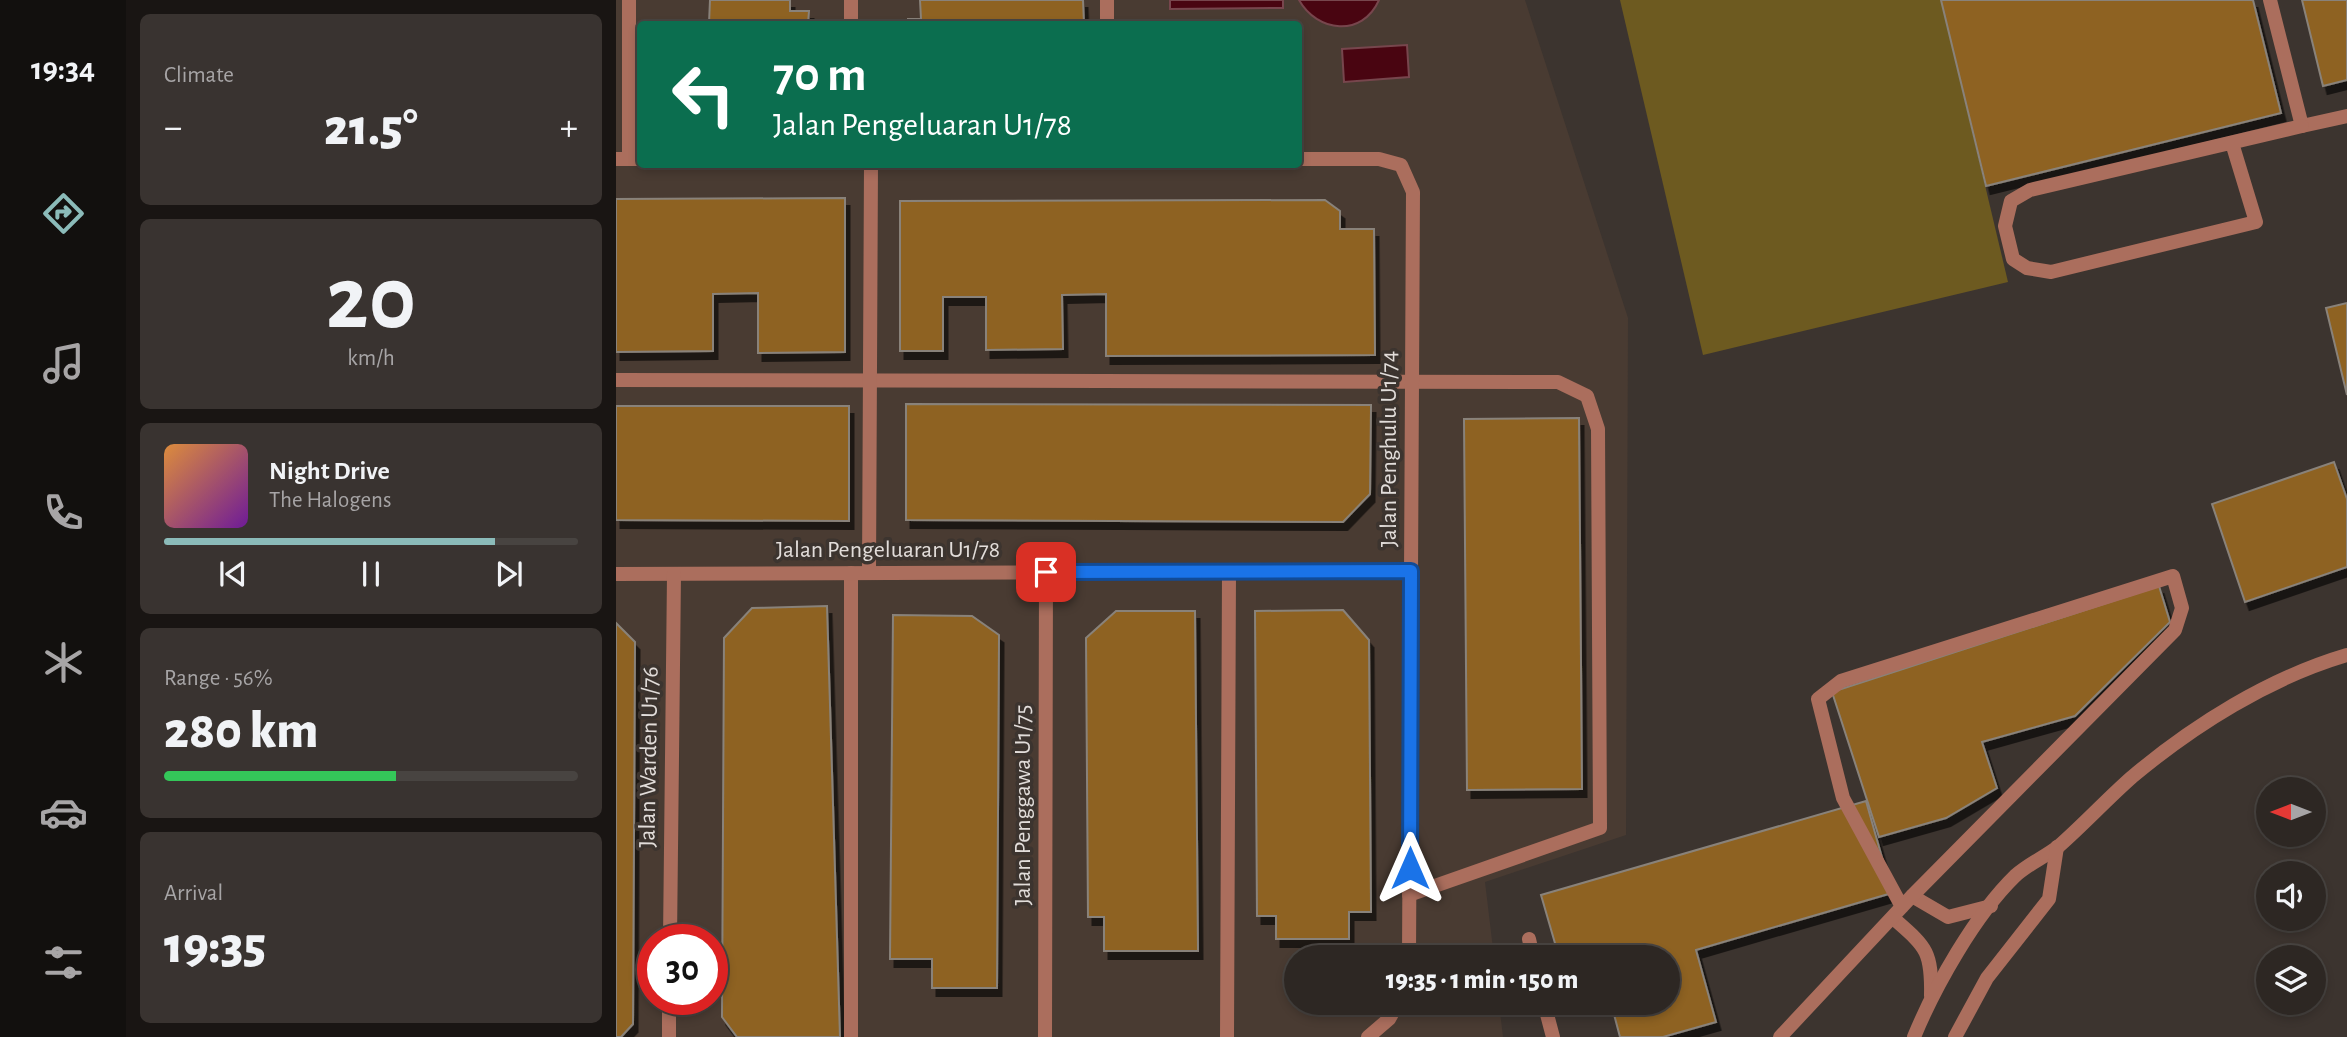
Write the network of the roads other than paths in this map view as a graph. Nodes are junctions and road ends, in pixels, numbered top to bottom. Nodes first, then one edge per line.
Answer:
1 (629, 0) edge
2 (850, 0) edge
3 (1107, 0) edge
4 (2270, 0) edge
5 (851, 21) edge
6 (1107, 21) edge
7 (2347, 116) edge
8 (2301, 126) junction
9 (2232, 143) junction
10 (628, 159) edge
11 (1302, 159) edge
12 (871, 168) edge
13 (616, 380) edge
14 (870, 381) junction
15 (1412, 382) junction
16 (1411, 571) junction
17 (1046, 572) junction
18 (1229, 572) junction
19 (851, 573) junction
20 (869, 573) junction
21 (616, 574) edge
22 (674, 574) junction
23 (2347, 655) edge
24 (2057, 847) junction
25 (1409, 895) junction
26 (1991, 906) junction
27 (1902, 907) junction
28 (670, 924) edge
29 (1529, 939) dead end
30 (1409, 945) edge
31 (1530, 945) edge
32 (1931, 996) junction
33 (669, 1015) edge
34 (1391, 1015) edge
35 (1547, 1015) edge
36 (669, 1037) edge
37 (851, 1037) edge
38 (1045, 1037) edge
39 (1227, 1037) edge
40 (1368, 1037) edge
41 (1553, 1037) edge
42 (1780, 1037) edge
43 (1914, 1037) edge
44 (1955, 1037) edge

1 - 10 street
2 - 5 street
3 - 6 street
4 - 8 street
7 - 8 street
8 - 9 street
9 - 9 street
11 - 15 street, Jalan Penghulu U1/74
12 - 14 street
13 - 14 street
14 - 15 street
14 - 20 street
15 - 16 street, Jalan Penghulu U1/74
15 - 25 street
16 - 18 street, Jalan Pengeluaran U1/78
16 - 25 street, Jalan Penghulu U1/74
17 - 18 street, Jalan Pengeluaran U1/78
17 - 20 street, Jalan Pengeluaran U1/78
17 - 38 street, Jalan Penggawa U1/75
18 - 39 street
19 - 20 street, Jalan Pengeluaran U1/78
19 - 22 street, Jalan Pengeluaran U1/78
19 - 37 street
21 - 22 street, Jalan Pengeluaran U1/78
22 - 28 street, Jalan Warden U1/76
23 - 24 street
24 - 26 street
24 - 44 street
25 - 30 street, Jalan Penghulu U1/74
26 - 27 street
26 - 32 street
27 - 27 street
27 - 32 street
27 - 42 street
29 - 31 street
32 - 43 street
33 - 36 street
34 - 40 street
35 - 41 street

